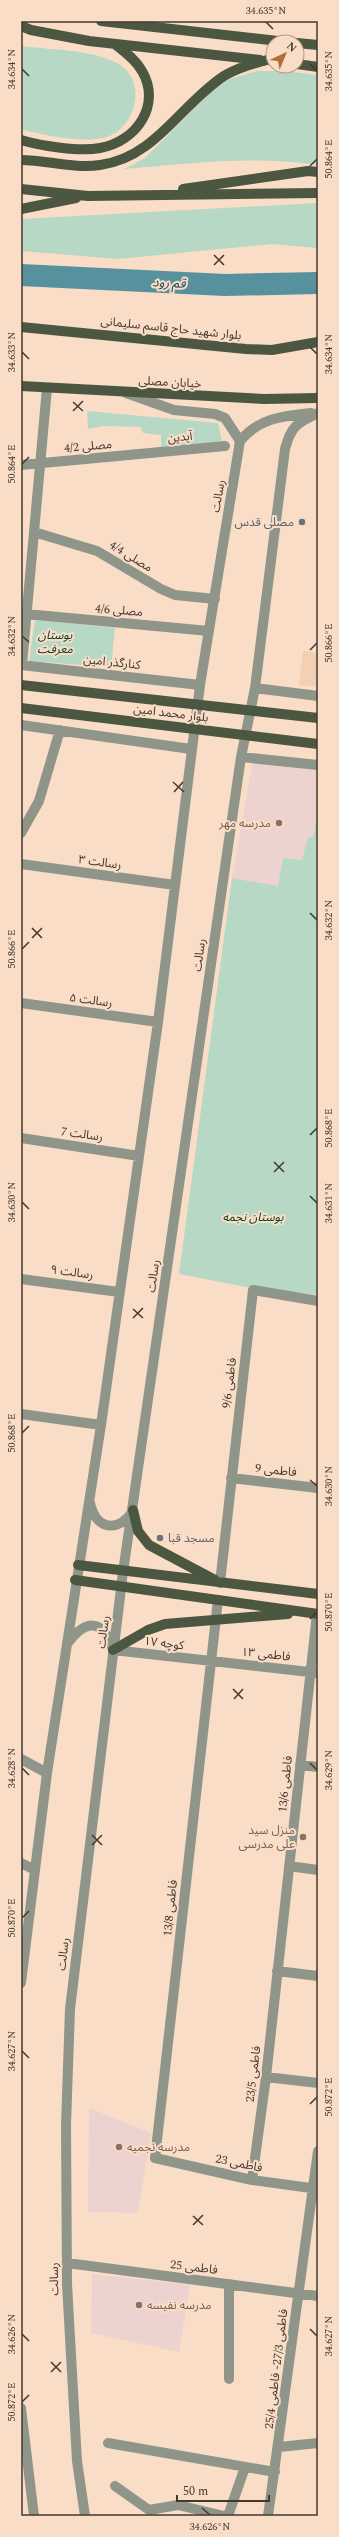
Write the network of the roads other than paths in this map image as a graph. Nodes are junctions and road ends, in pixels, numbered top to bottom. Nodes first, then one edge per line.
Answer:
1 (101, 21) edge
2 (21, 26) edge
3 (265, 40) edge
4 (305, 44) edge
5 (116, 45) junction
6 (318, 45) edge
7 (265, 60) edge
8 (265, 62) edge
9 (305, 65) edge
10 (318, 67) edge
11 (21, 140) edge
12 (21, 160) edge
13 (318, 172) edge
14 (21, 189) edge
15 (318, 193) edge
16 (148, 194) junction
17 (88, 196) junction
18 (21, 209) edge
19 (21, 327) edge
20 (318, 342) edge
21 (21, 386) edge
22 (47, 388) junction
23 (125, 393) junction
24 (318, 398) edge
25 (318, 413) edge
26 (240, 444) junction
27 (225, 446) dead end
28 (137, 455) joint
29 (40, 463) junction
30 (21, 465) edge
31 (34, 532) junction
32 (214, 599) junction
33 (26, 614) junction
34 (209, 631) junction
35 (21, 665) edge
36 (21, 685) edge
37 (200, 685) junction
38 (255, 688) junction
39 (318, 696) edge
40 (21, 708) edge
41 (318, 718) edge
42 (21, 725) edge
43 (60, 730) junction
44 (318, 744) edge
45 (191, 749) junction
46 (241, 757) junction
47 (318, 765) edge
48 (21, 832) edge
49 (21, 864) edge
50 (175, 885) junction
51 (21, 1003) edge
52 (158, 1022) junction
53 (21, 1138) edge
54 (139, 1156) junction
55 (21, 1278) edge
56 (120, 1292) junction
57 (318, 1301) edge
58 (21, 1414) edge
59 (101, 1425) junction
60 (231, 1478) junction
61 (318, 1488) edge
62 (89, 1499) junction
63 (133, 1510) junction
64 (78, 1565) junction
65 (124, 1572) junction
66 (75, 1580) junction
67 (220, 1583) junction
68 (122, 1586) junction
69 (318, 1594) edge
70 (218, 1600) junction
71 (314, 1613) edge
72 (216, 1620) junction
73 (66, 1645) junction
74 (113, 1650) junction
75 (212, 1662) junction
76 (314, 1672) edge
77 (21, 1759) edge
78 (300, 1765) junction
79 (318, 1767) edge
80 (47, 1772) junction
81 (21, 1863) edge
82 (289, 1866) junction
83 (35, 1870) junction
84 (318, 1870) edge
85 (277, 1972) junction
86 (318, 1976) edge
87 (21, 1983) edge
88 (266, 2077) junction
89 (318, 2083) edge
90 (318, 2150) edge
91 (155, 2158) joint
92 (252, 2180) junction
93 (315, 2188) edge
94 (67, 2263) junction
95 (228, 2284) junction
96 (299, 2293) junction
97 (318, 2296) edge
98 (229, 2379) dead end
99 (21, 2408) edge
100 (108, 2443) dead end
101 (318, 2443) edge
102 (279, 2447) junction
103 (245, 2467) junction
104 (275, 2472) junction
105 (115, 2486) dead end
106 (25, 2490) edge
107 (34, 2516) edge
108 (85, 2516) edge
109 (224, 2516) edge
110 (228, 2516) edge
111 (268, 2516) edge

1 - 3 main road
2 - 5 main road
4 - 6 main road
5 - 7 main road
5 - 11 main road
8 - 12 main road
9 - 10 main road
13 - 16 main road
14 - 17 main road
15 - 16 main road
16 - 17 main road
17 - 18 main road
19 - 20 main road, بلوار شهید حاج قاسم سلیمانی
21 - 22 main road, خیابان مصلی
22 - 23 main road, خیابان مصلی
22 - 29 street
23 - 24 main road, خیابان مصلی
23 - 26 street
25 - 26 street
25 - 38 street
26 - 32 street, رسالت
27 - 28 street, آیدین
28 - 29 street, مصلی 4/2
29 - 30 street, مصلی 4/2
29 - 31 street
31 - 32 street, مصلی 4/4
31 - 33 street
32 - 34 street, رسالت
33 - 34 street, مصلی 4/6
33 - 35 street
34 - 37 street, رسالت
35 - 37 street, کنارگذر امین
36 - 41 main road, بلوار محمد امین, bridge
37 - 45 street, رسالت
38 - 39 street
38 - 46 street, رسالت
40 - 44 main road, بلوار محمد امین, bridge
42 - 43 street
43 - 45 street
43 - 48 street
45 - 50 street
46 - 47 street
46 - 63 street, رسالت
49 - 50 street, رسالت ۳
50 - 52 street
51 - 52 street, رسالت ۵
52 - 54 street
53 - 54 street, رسالت 7
54 - 56 street
55 - 56 street, رسالت ۹
56 - 59 street
57 - 60 street, فاطمی 9/6
58 - 59 street
59 - 62 street
60 - 61 street, فاطمی 9
60 - 67 street, فاطمی 9/6
62 - 63 street
62 - 64 street
63 - 65 street, رسالت
63 - 67 main road
64 - 65 main road
64 - 66 street
65 - 67 main road
65 - 68 street, رسالت
66 - 68 main road
66 - 73 street
67 - 69 main road
68 - 70 main road
68 - 74 street, رسالت
70 - 71 main road
70 - 72 street, فاطمی 13/8
71 - 72 main road
71 - 76 street, فاطمی 13/6
72 - 74 main road
72 - 75 street, فاطمی 13/8
73 - 74 street
73 - 80 street
74 - 75 street, کوچه ۱۷
74 - 94 street, رسالت
75 - 76 street, فاطمی ۱۳
75 - 91 street, فاطمی 13/8
76 - 78 street, فاطمی 13/6
77 - 80 street
78 - 79 street
78 - 82 street, فاطمی 13/6
80 - 83 street
81 - 83 street
82 - 84 street
82 - 85 street, فاطمی 13/6
83 - 87 street
85 - 86 street
85 - 88 street, فاطمی 23/5
88 - 89 street
88 - 92 street, فاطمی 23/5
90 - 93 street, فاطمی 27/3- فاطمی 25/4
91 - 92 street, فاطمی 23
92 - 93 street, فاطمی 23
93 - 96 street, فاطمی 27/3- فاطمی 25/4
94 - 95 street, فاطمی 25
94 - 108 street, رسالت
95 - 96 street, فاطمی 25
95 - 98 street
96 - 97 street, فاطمی 25
96 - 102 street, فاطمی 27/3- فاطمی 25/4
99 - 106 street
100 - 103 street
101 - 102 street
102 - 104 street, فاطمی 27/3- فاطمی 25/4
103 - 104 street
103 - 110 street
104 - 111 street, فاطمی 27/3- فاطمی 25/4
105 - 109 street
106 - 107 street

